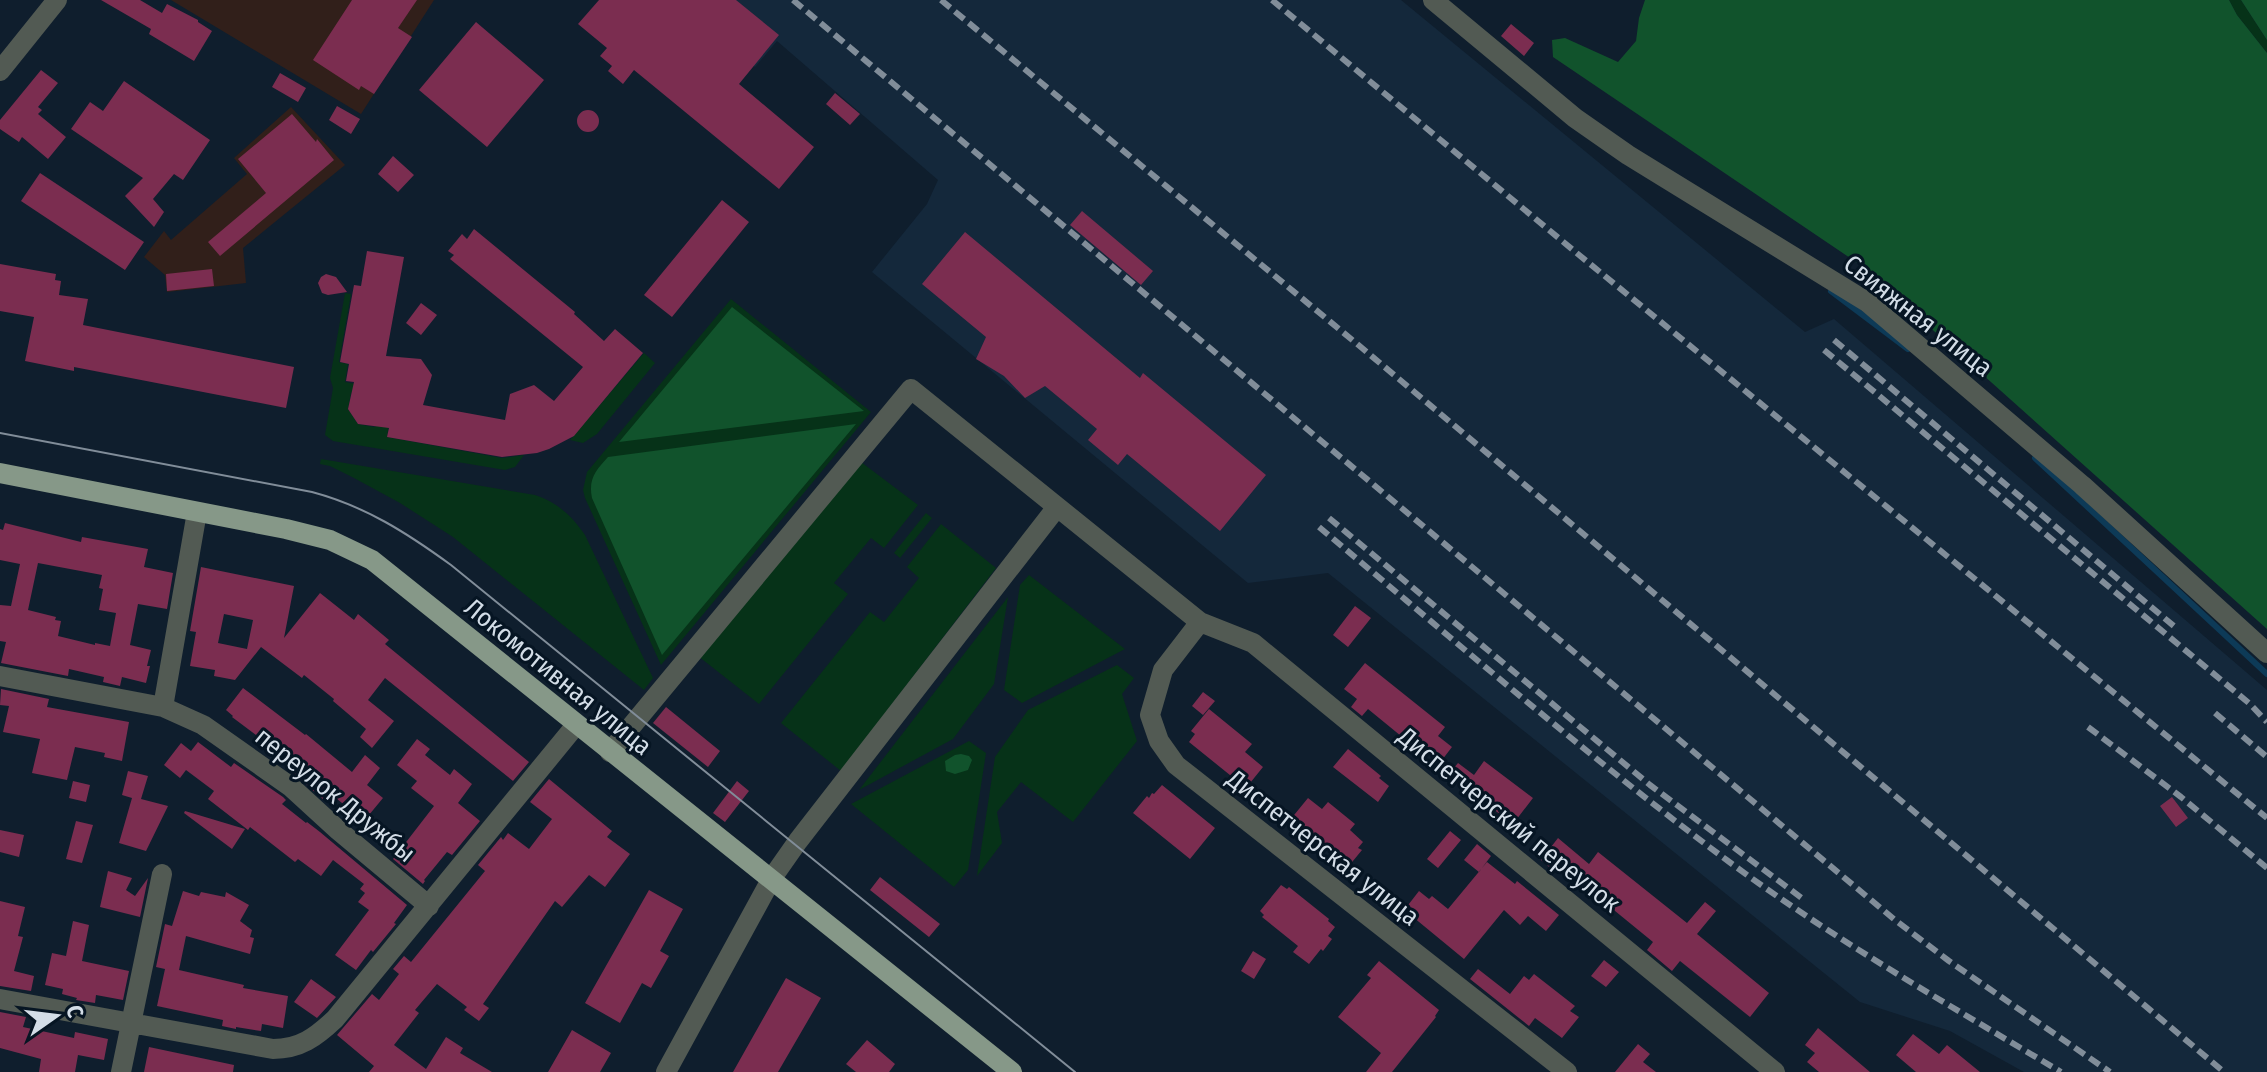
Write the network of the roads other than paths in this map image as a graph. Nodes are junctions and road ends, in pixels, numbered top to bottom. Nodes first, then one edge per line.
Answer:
1 (57, 0) edge
2 (1433, 0) edge
3 (0, 71) edge
4 (0, 473) edge
5 (1057, 507) junction
6 (197, 512) junction
7 (1200, 622) junction
8 (2267, 653) edge
9 (0, 676) edge
10 (163, 707) junction
11 (576, 725) junction
12 (610, 752) junction
13 (162, 874) dead end
14 (772, 878) junction
15 (429, 906) junction
16 (0, 999) edge
17 (131, 1023) junction
18 (121, 1072) edge
19 (666, 1072) edge
20 (1012, 1072) edge
21 (1567, 1072) edge
22 (1775, 1072) edge

1 - 3 street
2 - 8 street, Свияжная улица
4 - 6 main road, Локомотивная улица
5 - 7 street, Диспетчерский переулок
5 - 12 street, Диспетчерский переулок
5 - 14 street
6 - 10 street
6 - 11 main road, Локомотивная улица
7 - 21 street, Диспетчерская улица
7 - 22 street, Диспетчерский переулок
9 - 10 street, переулок Дружбы
10 - 15 street, переулок Дружбы
11 - 12 main road, Локомотивная улица
11 - 15 street
12 - 14 main road, Локомотивная улица
13 - 17 street
14 - 19 street
14 - 20 main road, Локомотивная улица
15 - 17 street
16 - 17 street
17 - 18 street

